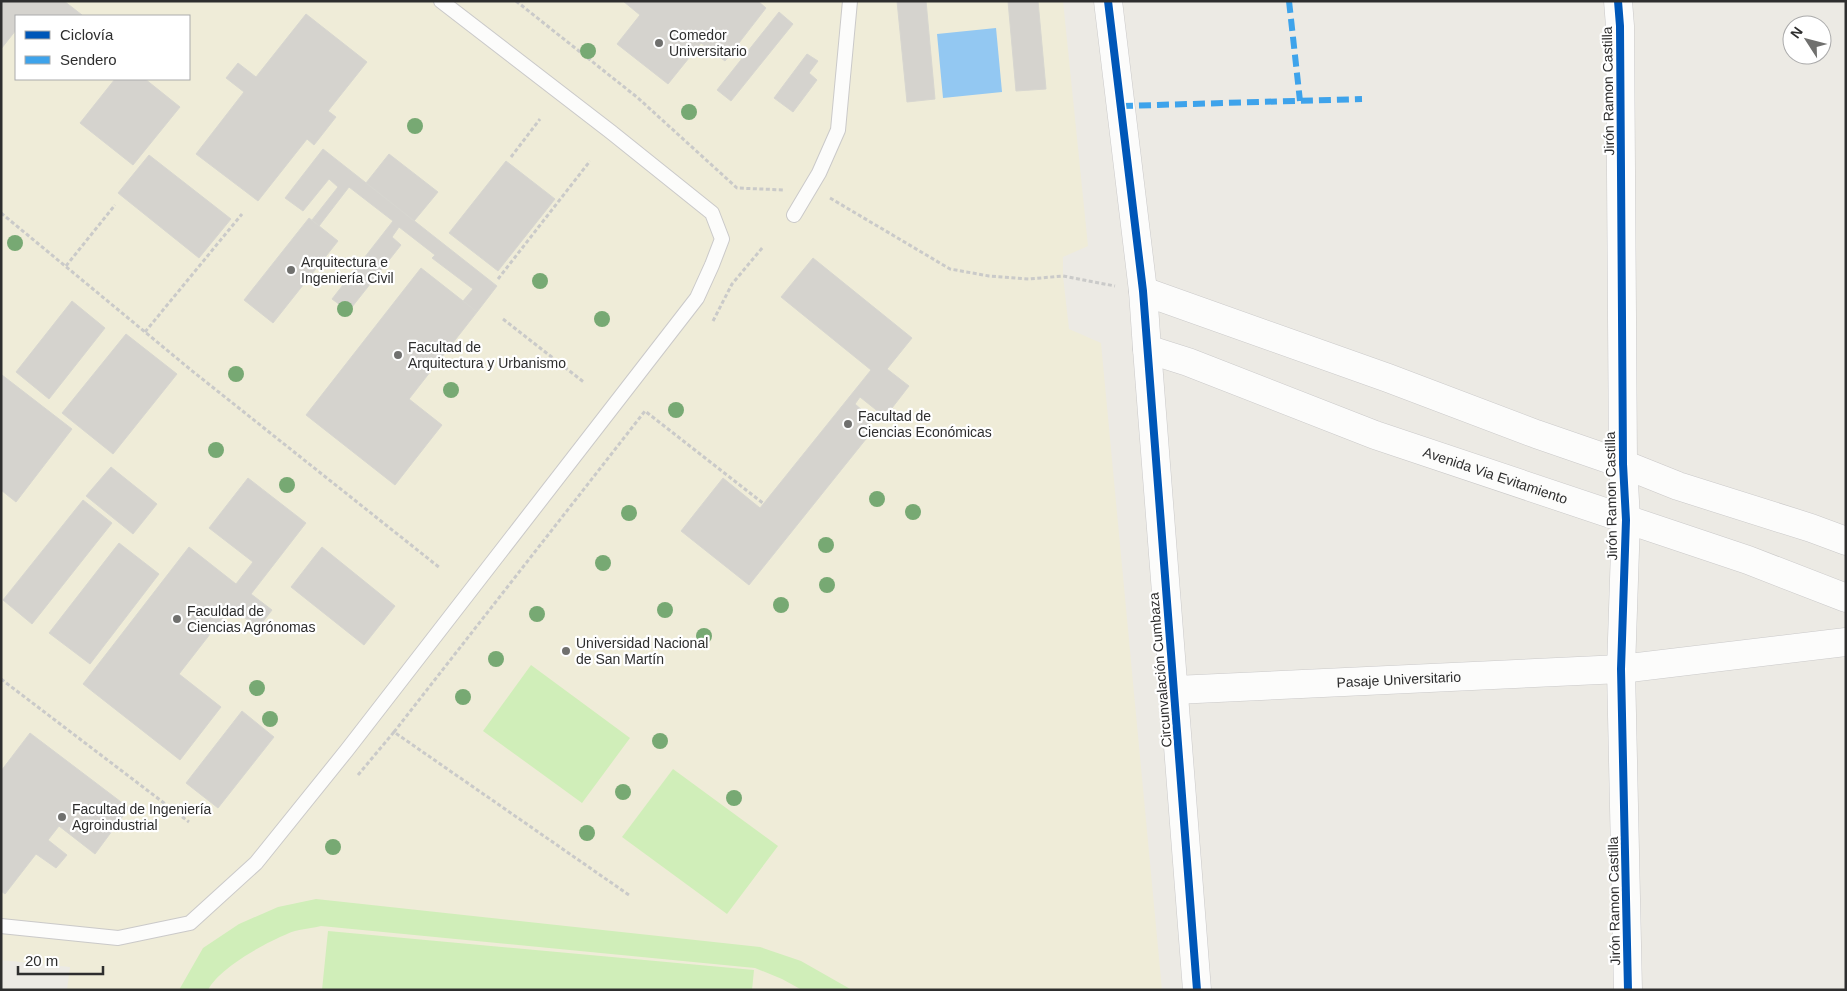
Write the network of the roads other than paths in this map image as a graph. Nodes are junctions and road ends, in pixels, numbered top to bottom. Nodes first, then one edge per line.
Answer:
1 (441, 1) edge
2 (850, 1) edge
3 (1108, 1) edge
4 (1618, 1) edge
5 (794, 215) dead end
6 (1142, 291) junction
7 (1147, 349) junction
8 (1623, 464) junction
9 (1626, 520) junction
10 (1846, 541) edge
11 (1846, 598) edge
12 (1846, 642) edge
13 (1621, 669) junction
14 (1175, 690) junction
15 (1, 926) edge
16 (1197, 990) edge
17 (1628, 990) edge

1 - 15 lane
2 - 5 lane
3 - 6 street, Circunvalación Cumbaza
4 - 8 street, Jirón Ramon Castilla
6 - 7 street, Circunvalación Cumbaza
6 - 8 street
7 - 9 street, Avenida Via Evitamiento
7 - 14 street, Circunvalación Cumbaza
8 - 9 street, Jirón Ramon Castilla
8 - 10 street
9 - 11 street, Avenida Via Evitamiento
9 - 13 street, Jirón Ramon Castilla
12 - 13 street
13 - 14 street, Pasaje Universitario
13 - 17 street, Jirón Ramon Castilla
14 - 16 street, Circunvalación Cumbaza

